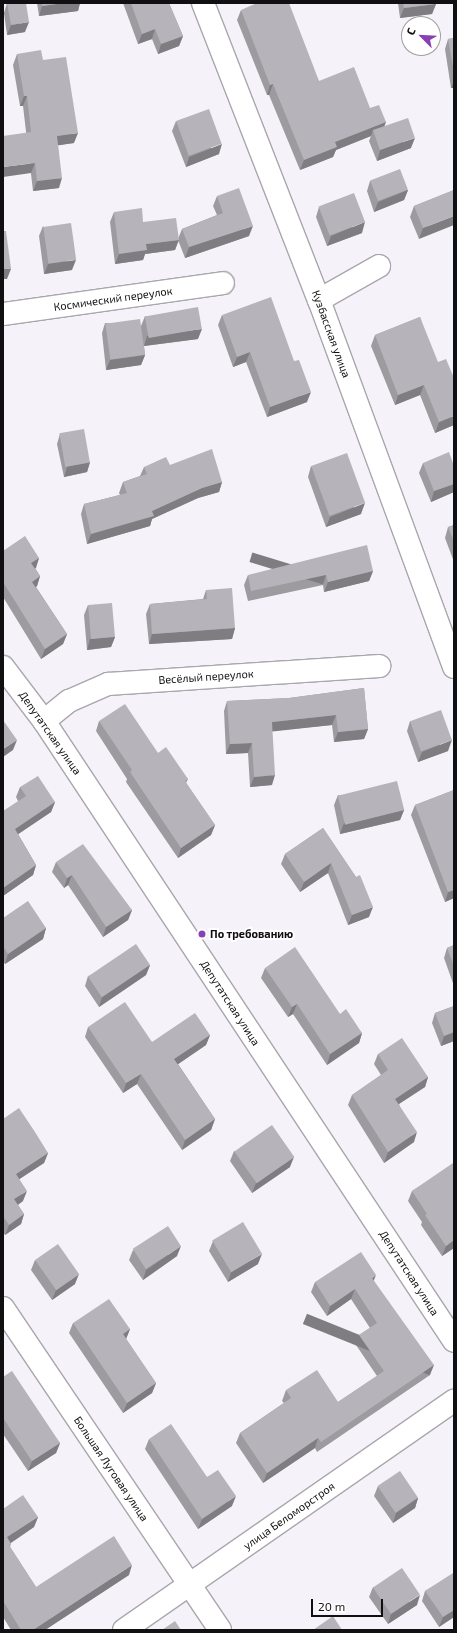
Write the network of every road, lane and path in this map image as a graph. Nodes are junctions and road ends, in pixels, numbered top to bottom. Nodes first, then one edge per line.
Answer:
1 (203, 3) edge
2 (379, 266) dead end
3 (223, 283) dead end
4 (319, 300) junction
5 (3, 314) edge
6 (453, 663) edge
7 (379, 666) dead end
8 (3, 667) edge
9 (44, 721) junction
10 (3, 1308) edge
11 (454, 1341) edge
12 (454, 1402) edge
13 (189, 1586) junction
14 (124, 1630) edge
15 (220, 1630) edge

1 - 4 street, Кузбасская улица
2 - 4 street
3 - 5 street, Космический переулок
4 - 6 street, Кузбасская улица
7 - 9 street, Весёлый переулок
8 - 9 street, Депутатская улица
9 - 11 street, Депутатская улица
10 - 13 street, Большая Луговая улица
12 - 13 street, улица Беломорстроя
13 - 14 street, улица Беломорстроя
13 - 15 street, Большая Луговая улица

